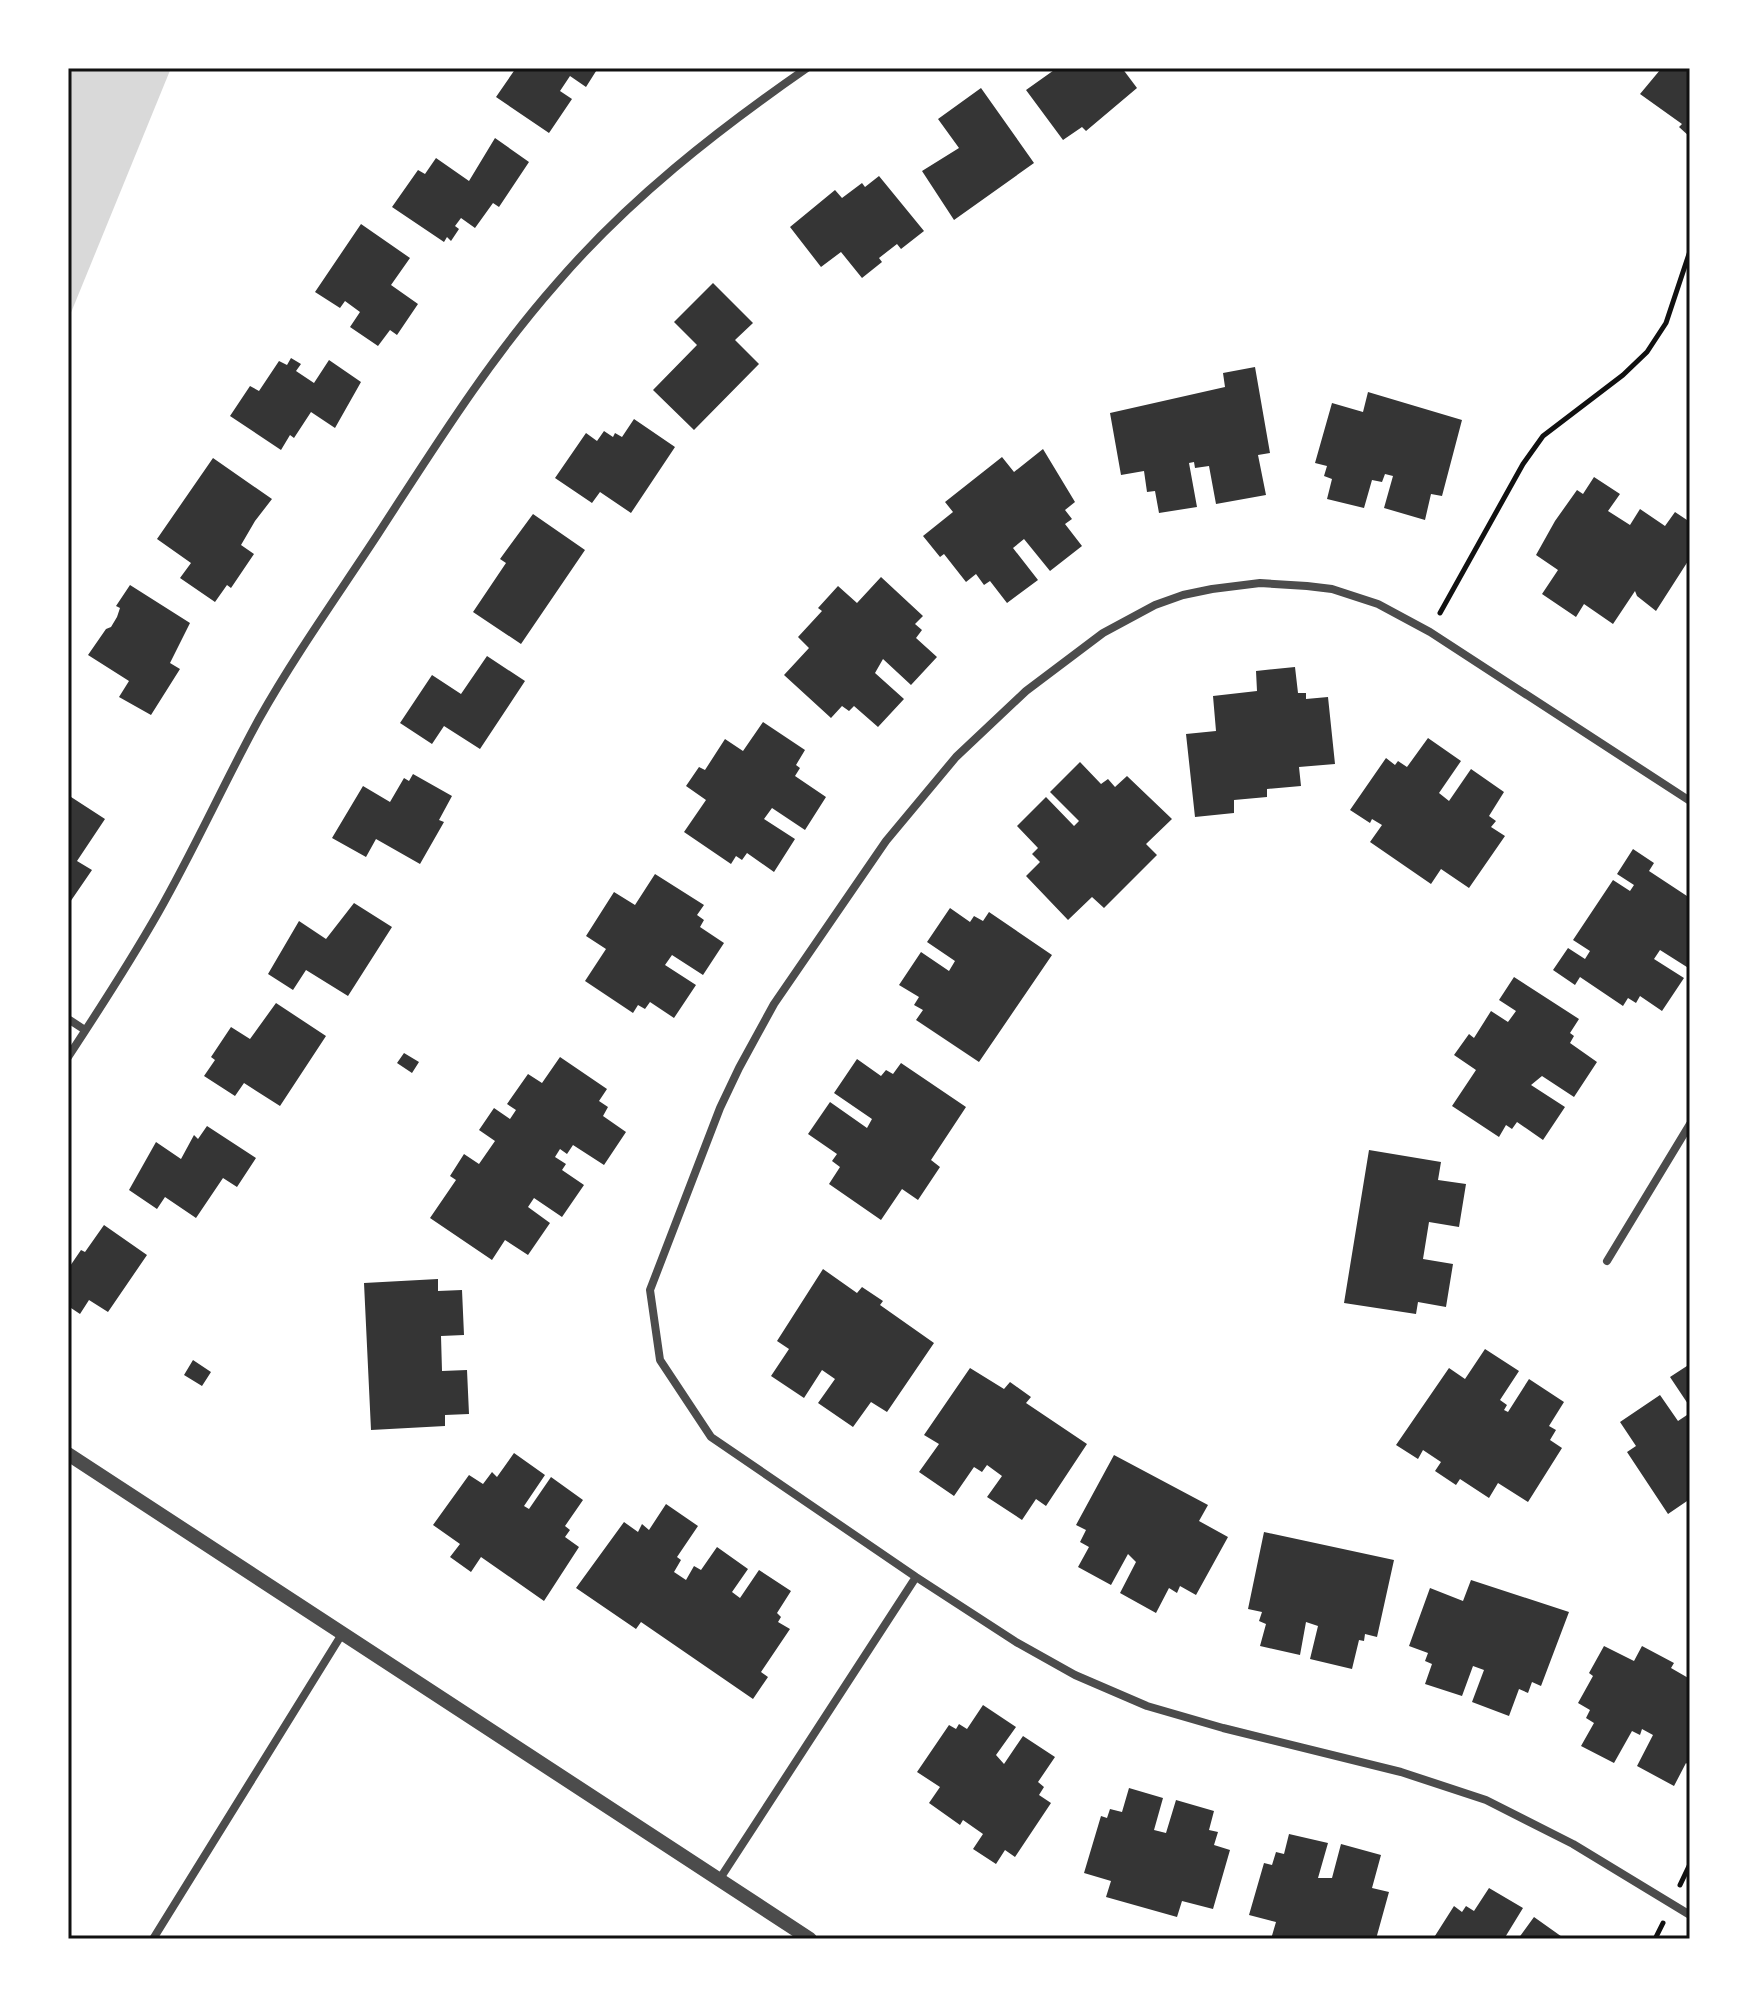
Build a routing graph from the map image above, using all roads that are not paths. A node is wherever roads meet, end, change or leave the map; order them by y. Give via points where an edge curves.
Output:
1 (807, 68) edge
2 (1690, 801) edge
3 (68, 1019) edge
4 (85, 1030) junction
5 (68, 1057) edge
6 (1690, 1124) edge
7 (1607, 1261) dead end
8 (68, 1454) edge
9 (916, 1577) junction
10 (342, 1634) junction
11 (719, 1880) junction
12 (1690, 1915) edge
13 (153, 1939) edge
14 (810, 1939) edge

1 - 4 street via 738,116 642,196 516,331 300,652 158,913
2 - 9 street via 1430,632 1378,604 1332,589 1260,583 1183,595 1103,633 1026,691 956,757 886,841 756,1035 720,1108 650,1290 660,1360 711,1437
3 - 4 street
4 - 5 street
6 - 7 street
8 - 10 street
9 - 11 street
9 - 12 street via 1075,1675 1147,1706 1401,1772 1486,1800 1573,1844
10 - 11 street
10 - 13 street
11 - 14 street

